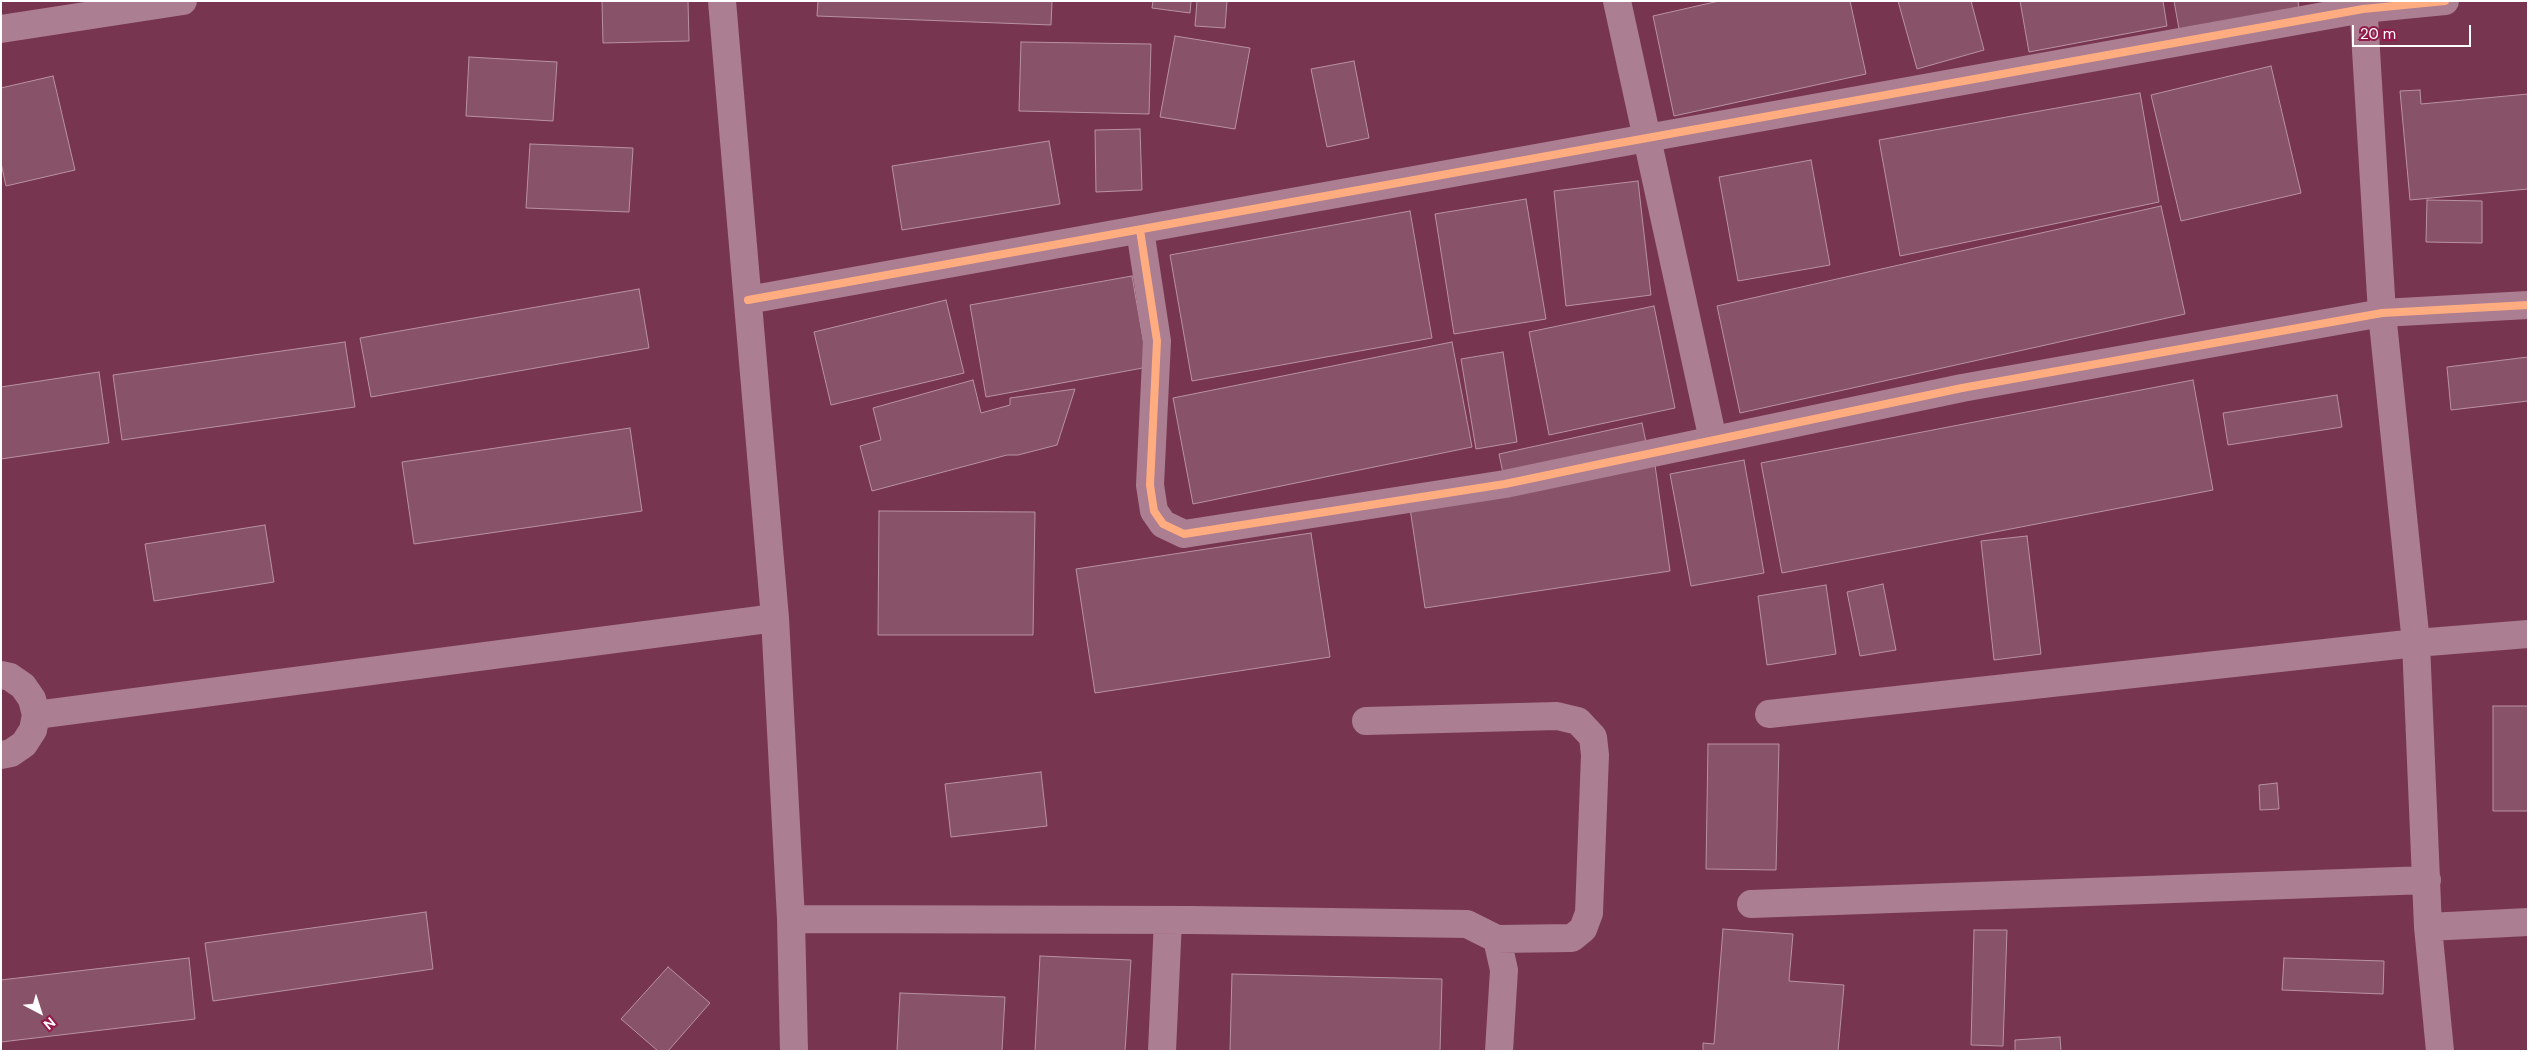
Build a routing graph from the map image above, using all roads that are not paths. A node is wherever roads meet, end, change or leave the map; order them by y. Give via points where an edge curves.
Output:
1 (182, 1) edge
2 (722, 1) edge
3 (1617, 1) edge
4 (2445, 1) edge
5 (2363, 5) edge
6 (1, 30) edge
7 (1648, 139) junction
8 (1140, 230) junction
9 (748, 300) junction
10 (2528, 305) edge
11 (2382, 313) junction
12 (1713, 440) junction
13 (775, 618) junction
14 (2528, 634) edge
15 (2416, 643) junction
16 (1, 675) edge
17 (1769, 714) dead end
18 (36, 715) junction
19 (1366, 721) dead end
20 (1, 755) edge
21 (2427, 880) junction
22 (1751, 904) dead end
23 (791, 919) junction
24 (1168, 920) junction
25 (2528, 922) edge
26 (2428, 927) junction
27 (1497, 939) junction
28 (794, 1051) edge
29 (1162, 1051) edge
30 (1499, 1051) edge
31 (2440, 1051) edge

1 - 6 street
2 - 9 street
3 - 7 street
4 - 5 street
5 - 7 street
5 - 11 street
7 - 8 street
7 - 12 street
8 - 9 street
8 - 12 street via 1157,341 1150,485 1154,511 1163,524 1184,534 1505,484
9 - 13 street
10 - 11 street
11 - 12 street via 1962,388
11 - 15 street
13 - 18 street
13 - 23 street
14 - 15 street
15 - 17 street
15 - 21 street
16 - 18 street via 23,686 32,699
18 - 20 street via 33,730 24,744 11,753
19 - 27 street via 1558,716 1578,721 1593,737 1589,913 1583,929 1572,938
21 - 22 street
21 - 26 street
23 - 24 street
23 - 28 street
24 - 27 street via 1467,924
24 - 29 street
25 - 26 street
26 - 31 street
27 - 30 street via 1504,970

